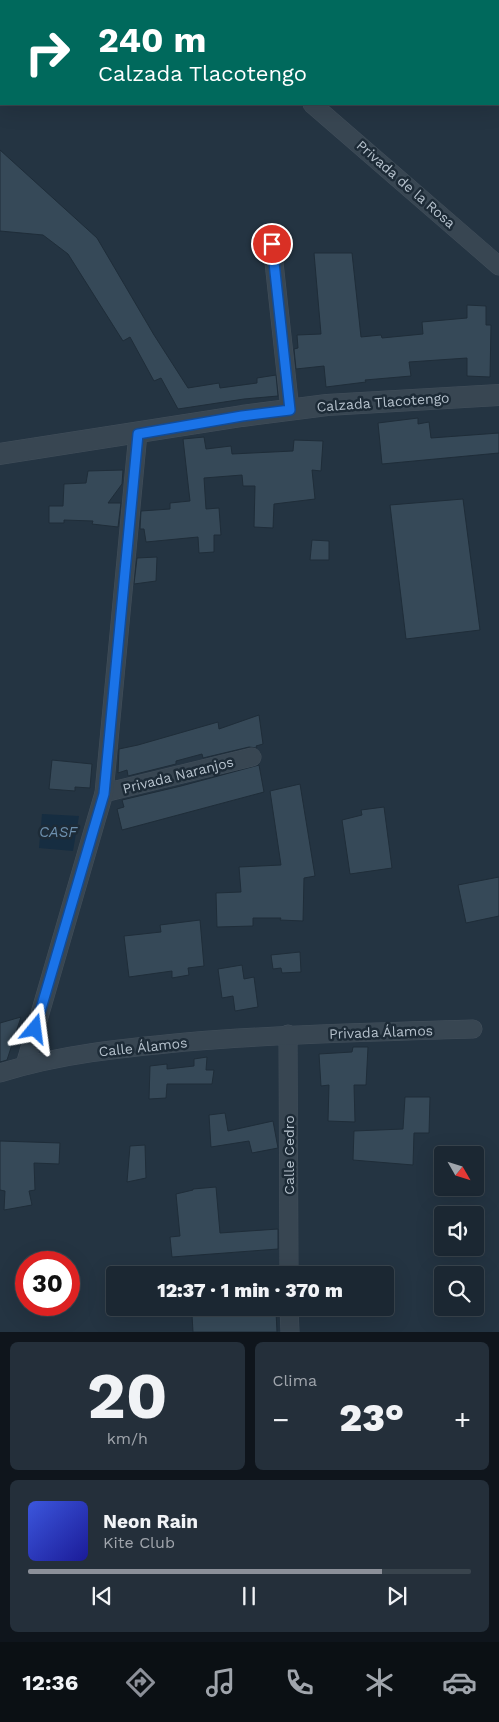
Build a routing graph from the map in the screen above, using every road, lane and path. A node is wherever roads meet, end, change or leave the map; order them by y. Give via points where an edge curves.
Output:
1 (313, 105) edge
2 (272, 244) dead end
3 (499, 266) edge
4 (499, 395) edge
5 (290, 410) junction
6 (138, 434) junction
7 (0, 454) edge
8 (252, 757) dead end
9 (104, 794) junction
10 (473, 1029) dead end
11 (288, 1034) junction
12 (25, 1065) junction
13 (0, 1073) edge
14 (289, 1266) edge
15 (290, 1316) edge
16 (290, 1332) edge

1 - 3 street, Privada de la Rosa
2 - 5 street
4 - 5 street, Calzada Tlacotengo
5 - 6 street, Calzada Tlacotengo
6 - 7 street, Calzada Tlacotengo
6 - 9 street
8 - 9 street, Privada Naranjos
9 - 12 street
10 - 11 street, Privada Álamos
11 - 12 street, Calle Álamos via 112,1049
11 - 14 street, Calle Cedro
12 - 13 street, Calle Álamos
15 - 16 street

